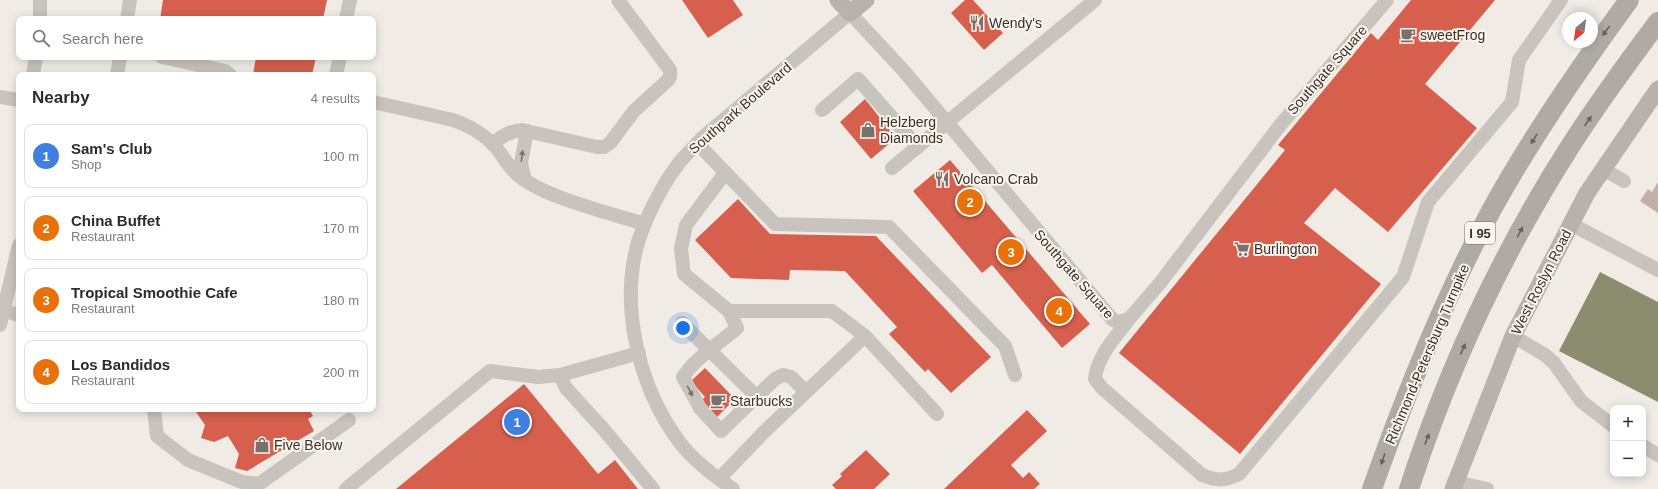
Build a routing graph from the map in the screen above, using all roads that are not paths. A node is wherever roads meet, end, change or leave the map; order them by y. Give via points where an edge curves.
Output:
1 (40, 0) edge
2 (130, 0) edge
3 (350, 0) edge
4 (618, 0) edge
5 (838, 0) edge
6 (866, 0) edge
7 (1095, 0) edge
8 (1387, 0) edge
9 (1561, 0) edge
10 (1629, 0) edge
11 (850, 13) junction
12 (40, 16) edge
13 (127, 16) edge
14 (347, 16) edge
15 (1658, 22) edge
16 (36, 60) edge
17 (120, 60) edge
18 (176, 60) edge
19 (339, 60) edge
20 (34, 72) edge
21 (118, 72) edge
22 (226, 72) edge
23 (337, 72) edge
24 (1658, 89) edge
25 (0, 97) edge
26 (16, 100) edge
27 (376, 103) edge
28 (822, 110) dead end
29 (947, 124) junction
30 (527, 131) junction
31 (697, 143) junction
32 (492, 144) junction
33 (918, 147) junction
34 (892, 168) dead end
35 (1604, 169) junction
36 (725, 173) junction
37 (525, 180) junction
38 (1624, 181) dead end
39 (645, 224) junction
40 (1571, 224) junction
41 (16, 257) edge
42 (1658, 270) edge
43 (2, 311) edge
44 (729, 311) junction
45 (16, 314) edge
46 (1129, 319) junction
47 (682, 323) dead end
48 (0, 325) edge
49 (865, 336) junction
50 (1513, 336) junction
51 (710, 351) junction
52 (639, 353) junction
53 (560, 375) junction
54 (1015, 375) dead end
55 (806, 392) junction
56 (757, 397) junction
57 (154, 412) edge
58 (937, 414) dead end
59 (349, 420) dead end
60 (1610, 424) edge
61 (1646, 448) edge
62 (1658, 455) edge
63 (719, 479) junction
64 (1454, 486) edge
65 (346, 489) edge
66 (653, 489) edge
67 (733, 489) edge
68 (1372, 489) edge
69 (1409, 489) edge
70 (1487, 489) edge

1 - 12 street
2 - 13 street
3 - 14 street
4 - 30 street via 670,70 670,77 634,111 610,143 604,147 597,148
5 - 11 main road
6 - 11 main road, Southpark Boulevard
7 - 29 street
8 - 46 street, Southgate Square via 1281,124 1169,272
9 - 46 street via 1519,60 1512,102 1428,202 1403,277 1239,474 1228,480 1215,480 1202,475 1095,379 1100,359
10 -> 68 highway, Richmond-Petersburg Turnpike / I 95 via 1541,128 1492,209 1424,352
11 - 29 street, Southgate Square via 903,70
11 - 31 street, Southpark Boulevard
69 -> 15 highway, I 95 via 1457,362 1522,229 1571,146
16 - 20 street
17 - 21 street
18 - 22 street
19 - 23 street
24 - 35 main road, West Roslyn Road
25 - 26 street
27 - 32 street via 453,120 480,133
28 - 33 street via 858,78
29 - 33 street
29 - 46 street, Southgate Square via 1113,320 1119,322
30 - 32 street via 513,131
37 -> 30 street via 521,163
31 - 36 street
31 - 39 street, Southpark Boulevard via 668,179
32 - 37 street via 508,165
33 - 34 street
35 - 38 street
35 - 40 main road, West Roslyn Road via 1587,193
36 - 44 street via 686,225 681,248 684,274
36 - 54 street via 775,224 889,228 1005,346
37 - 39 street via 571,201
39 - 52 street, Southpark Boulevard via 636,257 631,291 632,318
40 - 42 street
40 - 50 main road, West Roslyn Road
41 - 43 street
43 - 45 street
43 - 48 street
44 - 49 street via 832,311
44 - 51 street via 737,328
47 - 51 street
49 - 55 street
49 - 58 street
50 - 60 street via 1554,363 1581,401
50 - 64 main road, West Roslyn Road
51 - 56 street
51 -> 56 street via 683,377 700,408 721,430
52 - 53 street
52 - 63 street, Southpark Boulevard via 651,390 672,430 695,459
53 - 65 street via 538,377 490,371
53 - 66 street via 566,388
55 - 56 street via 791,377 783,375 775,379
55 - 63 street
57 - 59 street via 157,436 188,460 242,482 259,484
61 - 62 street
63 - 67 street, Southpark Boulevard
64 - 70 street

